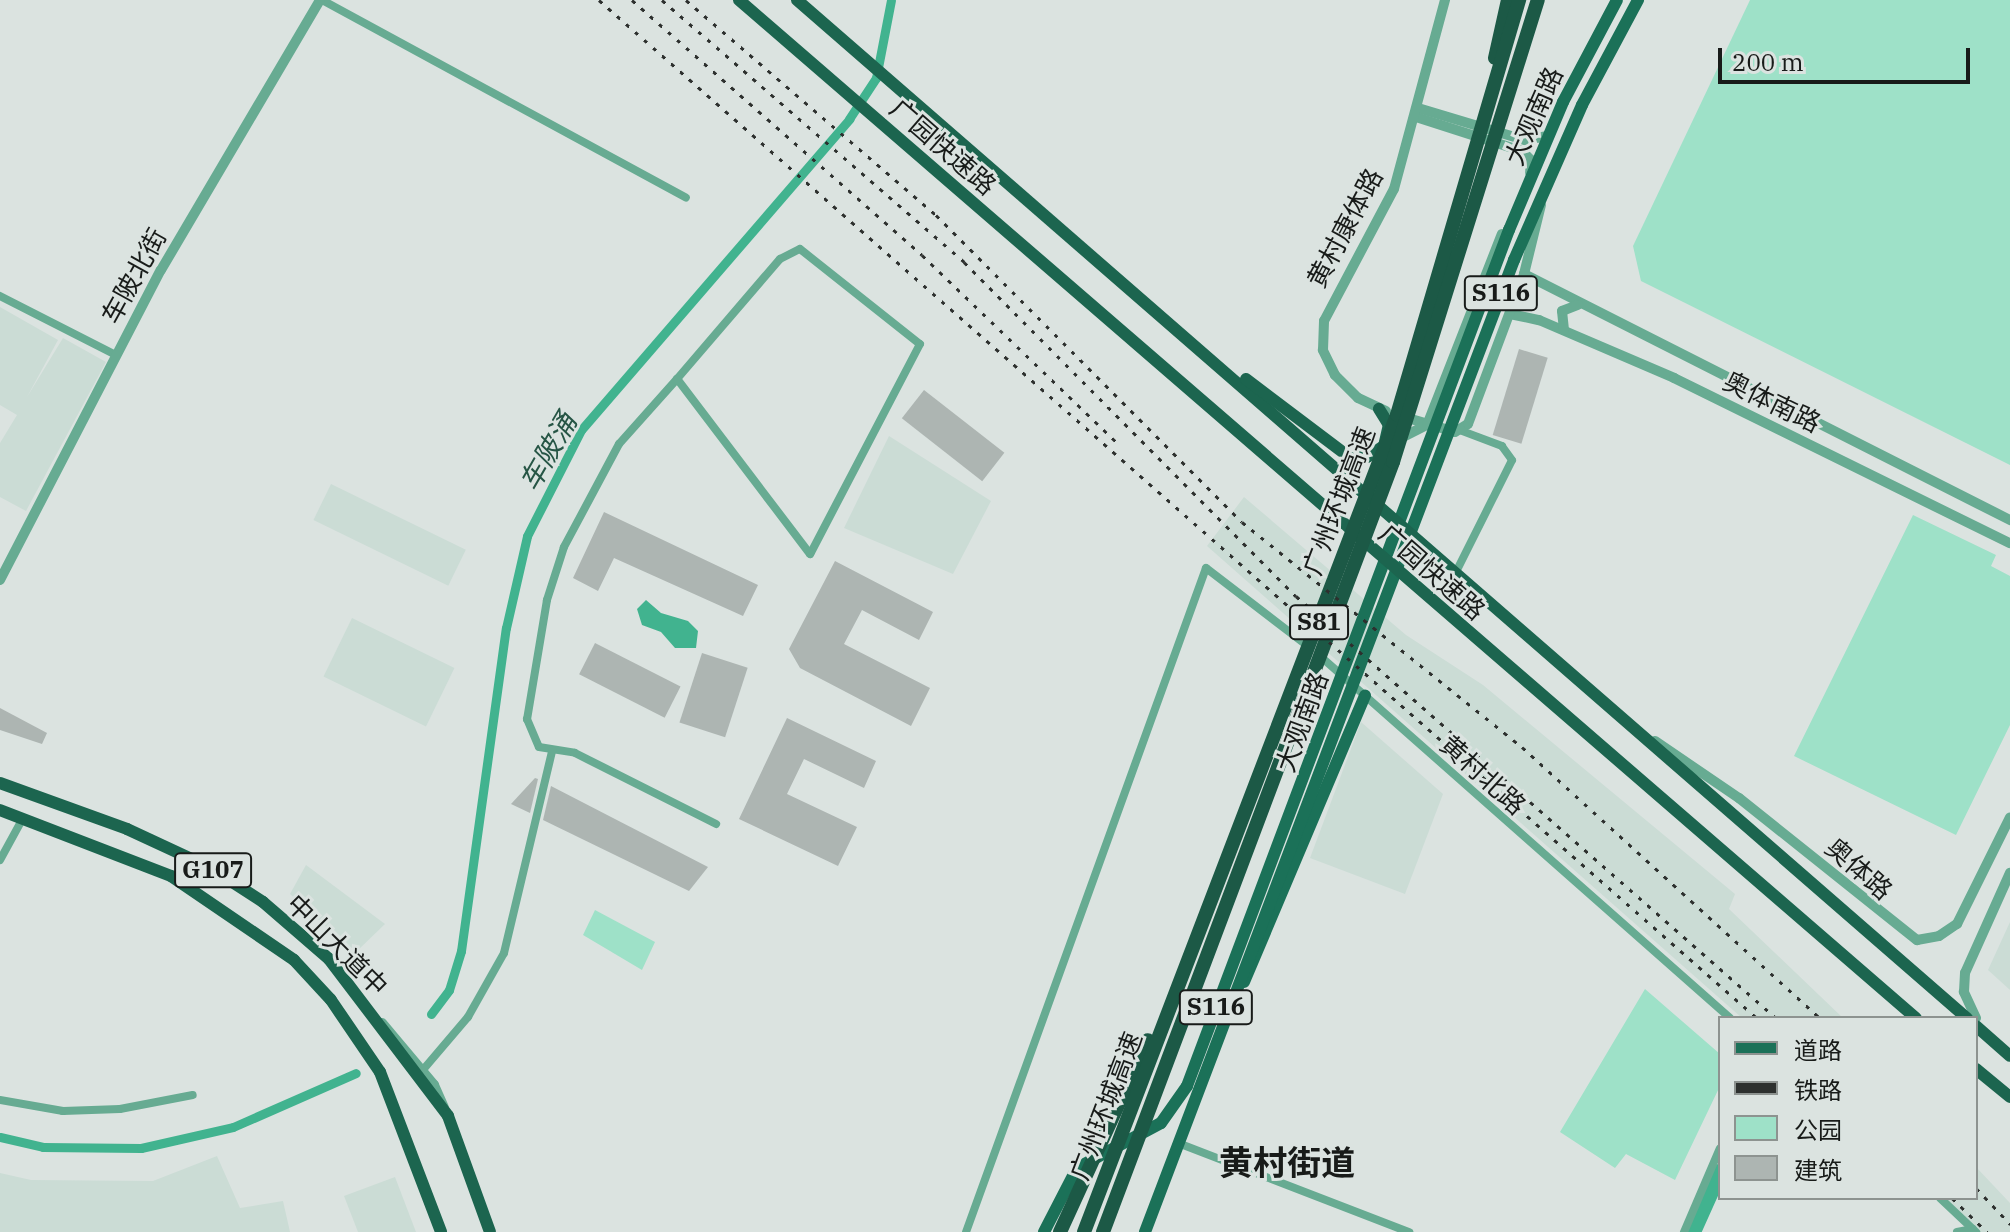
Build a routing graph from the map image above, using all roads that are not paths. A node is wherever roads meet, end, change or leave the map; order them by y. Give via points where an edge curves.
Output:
1 (321, 0) edge
2 (739, 0) edge
3 (797, 0) edge
4 (1445, 0) edge
5 (1508, 0) edge
6 (1519, 0) edge
7 (1538, 0) edge
8 (1546, 0) edge
9 (1617, 0) edge
10 (1638, 0) edge
11 (1417, 112) junction
12 (1548, 136) junction
13 (1528, 183) junction
14 (1545, 185) junction
15 (686, 198) dead end
16 (1524, 274) junction
17 (0, 296) edge
18 (1580, 305) junction
19 (1510, 314) junction
20 (1564, 330) junction
21 (116, 355) junction
22 (1213, 358) junction
23 (1423, 375) junction
24 (677, 379) junction
25 (1454, 399) junction
26 (1379, 409) junction
27 (1427, 425) junction
28 (1462, 431) junction
29 (1386, 442) junction
30 (2010, 520) edge
31 (2010, 543) edge
32 (1454, 575) junction
33 (0, 580) edge
34 (1365, 696) junction
35 (1328, 729) junction
36 (1641, 732) junction
37 (552, 751) junction
38 (0, 783) edge
39 (0, 810) edge
40 (2010, 817) edge
41 (23, 818) junction
42 (716, 824) dead end
43 (0, 860) edge
44 (2010, 873) edge
45 (1179, 979) junction
46 (1224, 1014) junction
47 (1728, 1016) edge
48 (1914, 1016) edge
49 (1965, 1016) edge
50 (1975, 1016) edge
51 (1978, 1021) edge
52 (382, 1023) junction
53 (1978, 1028) edge
54 (1991, 1039) junction
55 (2010, 1056) edge
56 (422, 1071) junction
57 (1978, 1071) edge
58 (193, 1095) dead end
59 (2010, 1097) edge
60 (0, 1100) edge
61 (448, 1116) junction
62 (1155, 1127) junction
63 (1178, 1143) junction
64 (1718, 1153) edge
65 (1129, 1159) junction
66 (1942, 1200) edge
67 (1151, 1215) junction
68 (1975, 1231) edge
69 (441, 1232) edge
70 (490, 1232) edge
71 (966, 1232) edge
72 (1044, 1232) edge
73 (1060, 1232) edge
74 (1084, 1232) edge
75 (1103, 1232) edge
76 (1110, 1232) edge
77 (1145, 1232) edge
78 (1409, 1232) edge
79 (1684, 1232) edge
80 (1957, 1232) edge

1 - 15 street
1 - 21 street, 车陂北街
2 - 48 highway, 广园快速路
3 - 22 highway, 广园快速路
4 - 11 street, 黄村康体路
5 - 29 highway
6 - 29 highway, 广州环城高速 / S81 via 1463,204
7 - 23 highway, 广州环城高速 / S81
8 - 23 highway
9 - 12 main road, 大观南路 / S116
10 - 14 main road, 大观南路 / S116
11 - 12 street via 1525,140
11 - 13 street via 1522,151 1531,160
11 - 26 street, 黄村康体路 via 1394,189 1324,321 1328,365 1358,398
12 - 13 main road, 大观南路 / S116
13 - 25 main road, 大观南路 / S116
13 - 27 street via 1479,284
14 - 16 street
14 - 25 main road, 大观南路 / S116
16 - 18 street, 奥体南路
16 - 19 street
17 - 21 street
18 - 20 street via 1562,311
18 - 30 street, 奥体南路
19 - 20 street, 奥体南路
19 - 28 street
20 - 31 street, 奥体南路
21 - 33 street, 车陂北街
22 - 29 highway via 1349,457 1367,457
22 - 32 highway, 广园快速路
23 - 65 highway, 广州环城高速 / S81 via 1286,754
24 - 24 street via 780,259 800,249 920,344 810,554
24 - 37 street via 619,444 564,547 547,600 527,719 532,740
25 - 35 main road, 大观南路 / S116
26 - 27 street, 黄村康体路
26 - 29 highway via 1389,425
27 - 28 street, 黄村康体路
27 - 29 street
28 - 32 street via 1502,446 1512,460
29 - 45 highway, 广州环城高速 / S81
32 - 36 highway, 广园快速路
34 - 46 main road via 1233,1007
34 - 47 street, 黄村北路
34 - 71 street, 黄村北路 via 1206,568
35 - 46 main road, 大观南路 / S116
35 - 62 main road, 大观南路 / S116 via 1187,1086
36 - 40 street, 奥体路 via 1739,798 1892,926 1917,940 1939,936 1957,924
36 - 49 highway, 广园快速路
37 - 42 street via 575,753
37 - 56 street via 504,953 468,1017
38 - 52 highway, 中山大道中 / G107 via 157,841 233,882 329,959
39 - 41 highway, 中山大道中 / G107
41 - 43 street
41 - 69 highway, 中山大道中 / G107 via 171,876 245,922 308,975 380,1072
44 - 50 street via 1965,973 1964,992
45 - 73 highway
45 - 74 highway, 广州环城高速 / S81
46 - 63 main road, 大观南路 / S116
51 - 54 street
52 - 56 street
52 - 61 highway, 中山大道中
53 - 54 highway
54 - 55 highway
56 - 61 street
57 - 59 highway
58 - 60 street via 77,1111
61 - 70 highway, 中山大道中
62 - 67 main road via 1170,1130 1173,1139
62 - 72 main road, 大观南路 / S116 via 1077,1168
63 - 67 main road, 大观南路 / S116
63 - 78 street
64 - 79 street
65 - 75 highway, 广州环城高速 / S81
65 - 76 highway
66 - 68 street
67 - 77 main road, 大观南路 / S116
68 - 80 street

